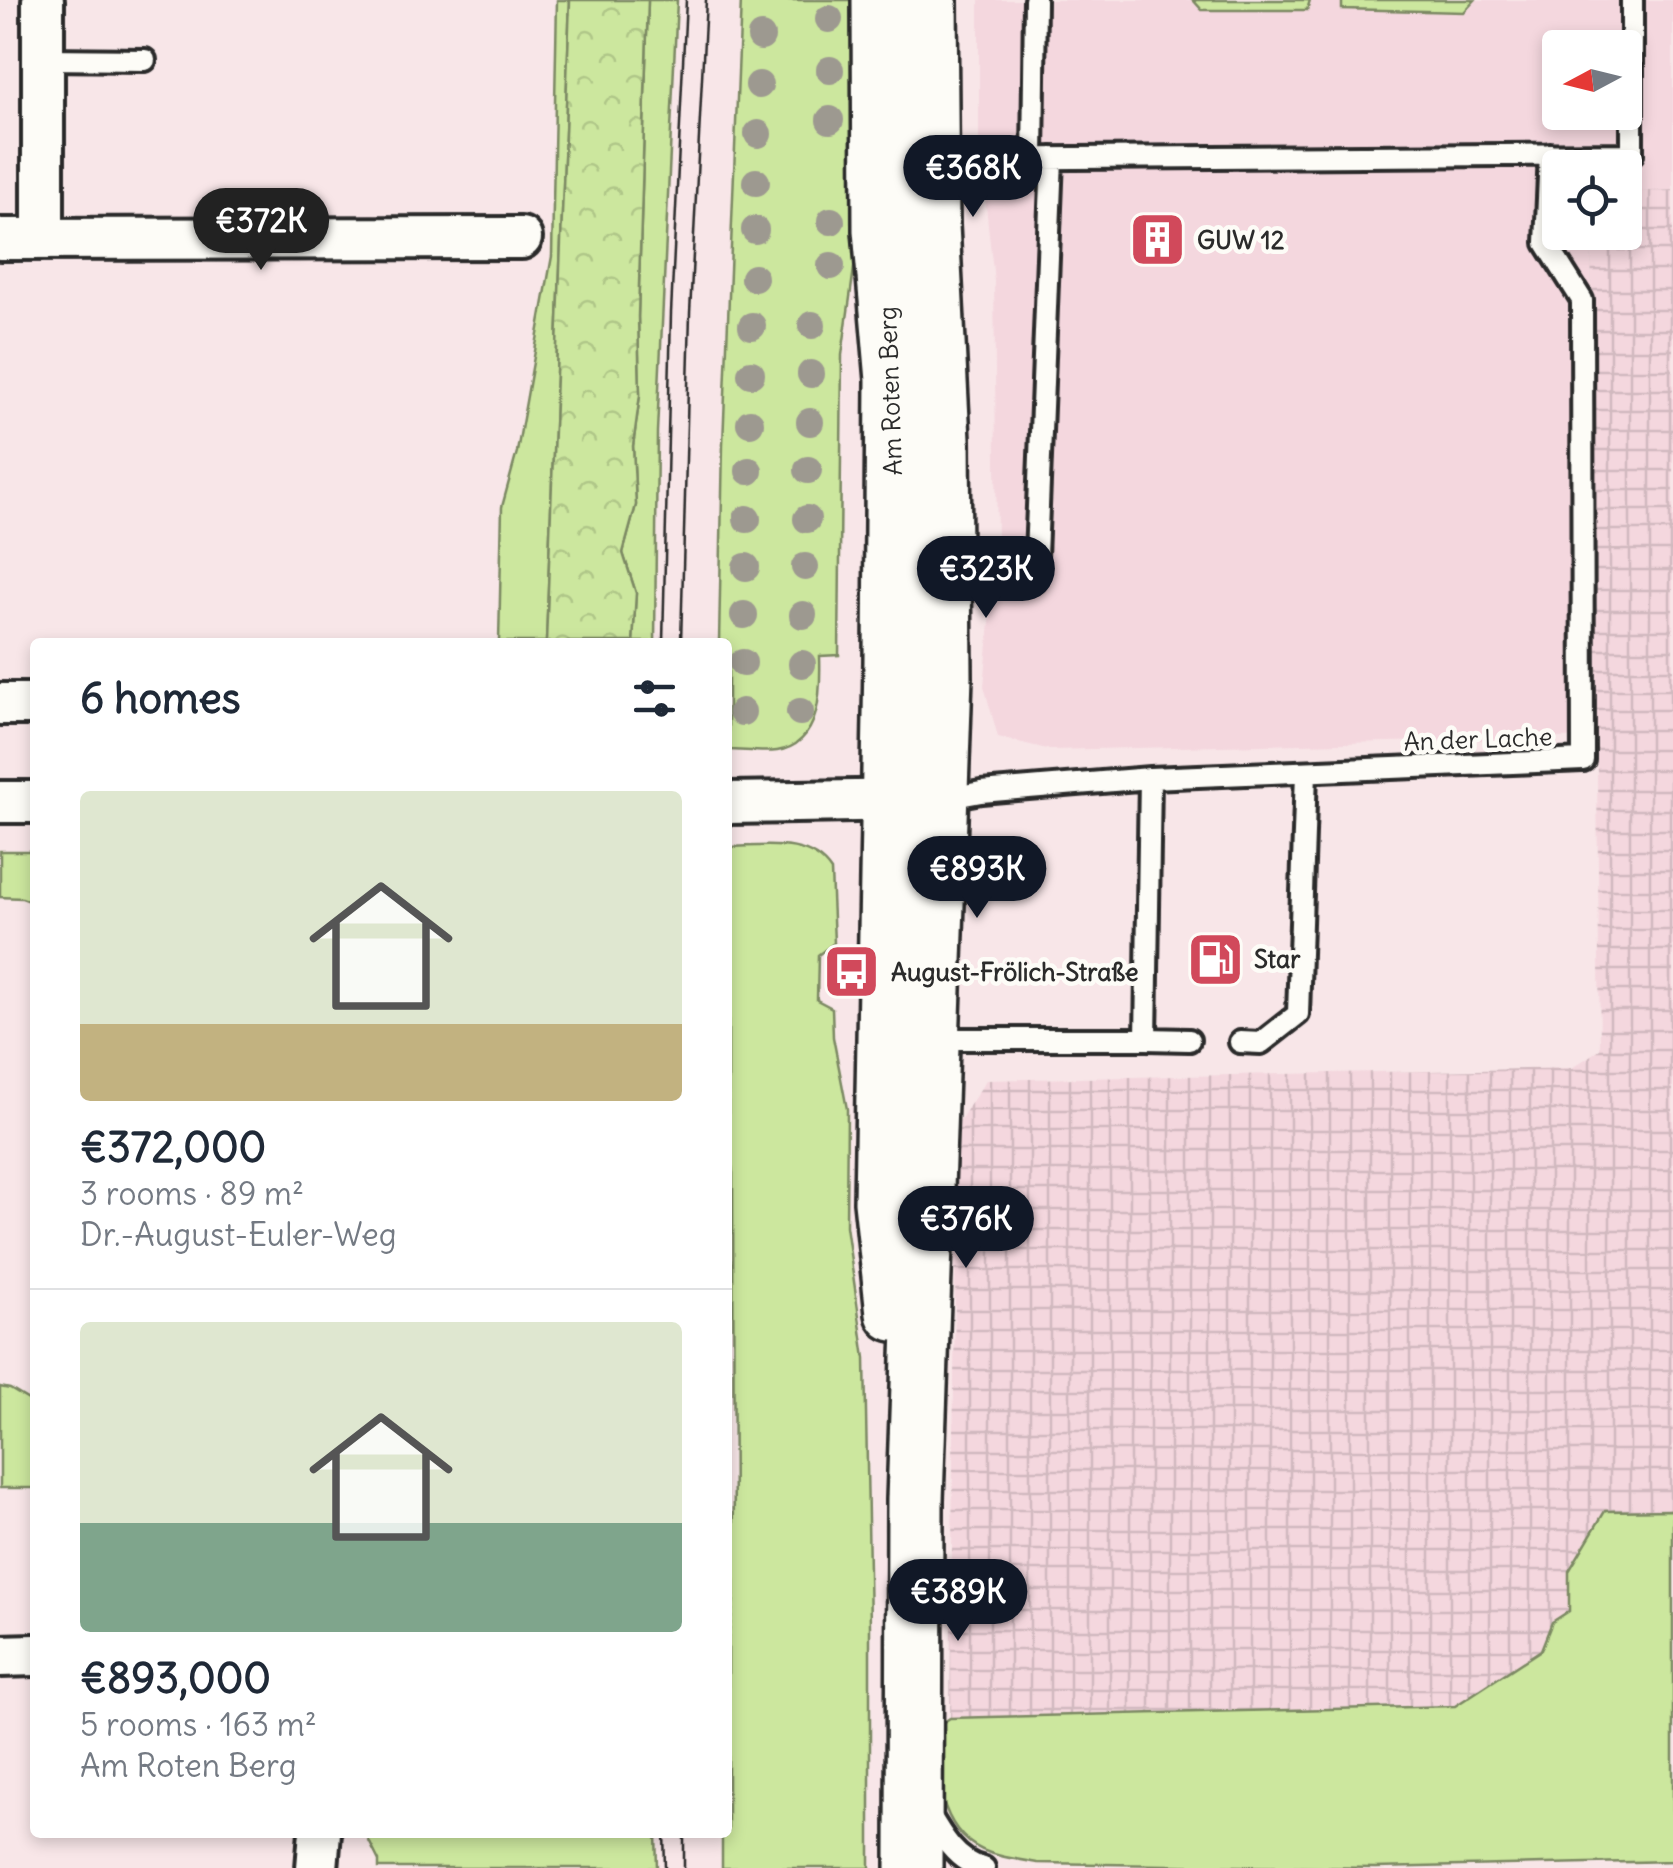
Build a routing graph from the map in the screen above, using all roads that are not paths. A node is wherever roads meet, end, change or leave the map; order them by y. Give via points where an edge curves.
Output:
1 (44, 0) edge
2 (880, 0) edge
3 (929, 0) edge
4 (1035, 0) edge
5 (1632, 0) edge
6 (44, 59) junction
7 (144, 60) dead end
8 (1632, 150) edge
9 (1542, 154) edge
10 (1043, 158) junction
11 (929, 160) junction
12 (43, 238) junction
13 (521, 238) dead end
14 (0, 239) edge
15 (1550, 250) edge
16 (1035, 581) dead end
17 (0, 704) edge
18 (30, 704) edge
19 (1306, 772) junction
20 (1150, 778) junction
21 (914, 800) junction
22 (0, 802) edge
23 (30, 802) edge
24 (732, 802) edge
25 (929, 1039) junction
26 (1146, 1039) junction
27 (1189, 1040) dead end
28 (1240, 1042) dead end
29 (915, 1500) junction
30 (30, 1655) edge
31 (0, 1656) edge
32 (916, 1789) junction
33 (320, 1838) edge
34 (317, 1868) edge
35 (914, 1868) edge
36 (984, 1868) edge

1 - 6 street
2 - 21 main road, Am Roten Berg via 881,230
3 - 11 main road, Am Roten Berg
4 - 10 lane
5 - 8 lane
6 - 7 lane
6 - 12 street
9 - 10 lane
10 - 11 lane
10 - 16 lane
11 - 21 main road, Am Roten Berg via 944,677
12 - 13 street
12 - 14 street
15 - 19 lane, An der Lache via 1582,300 1584,760
17 - 18 street
19 - 20 lane, An der Lache
19 - 28 lane via 1298,1014 1261,1043
20 - 21 lane, An der Lache
20 - 26 lane
21 - 24 street
21 - 25 main road, Am Roten Berg
21 - 29 main road, Am Roten Berg via 882,1201
22 - 23 street
25 - 26 lane
25 - 29 main road, Am Roten Berg
26 - 27 lane
29 - 32 main road, Am Roten Berg
30 - 31 street
32 - 35 main road, Am Roten Berg
32 - 36 lane via 943,1838 970,1865
33 - 34 street

